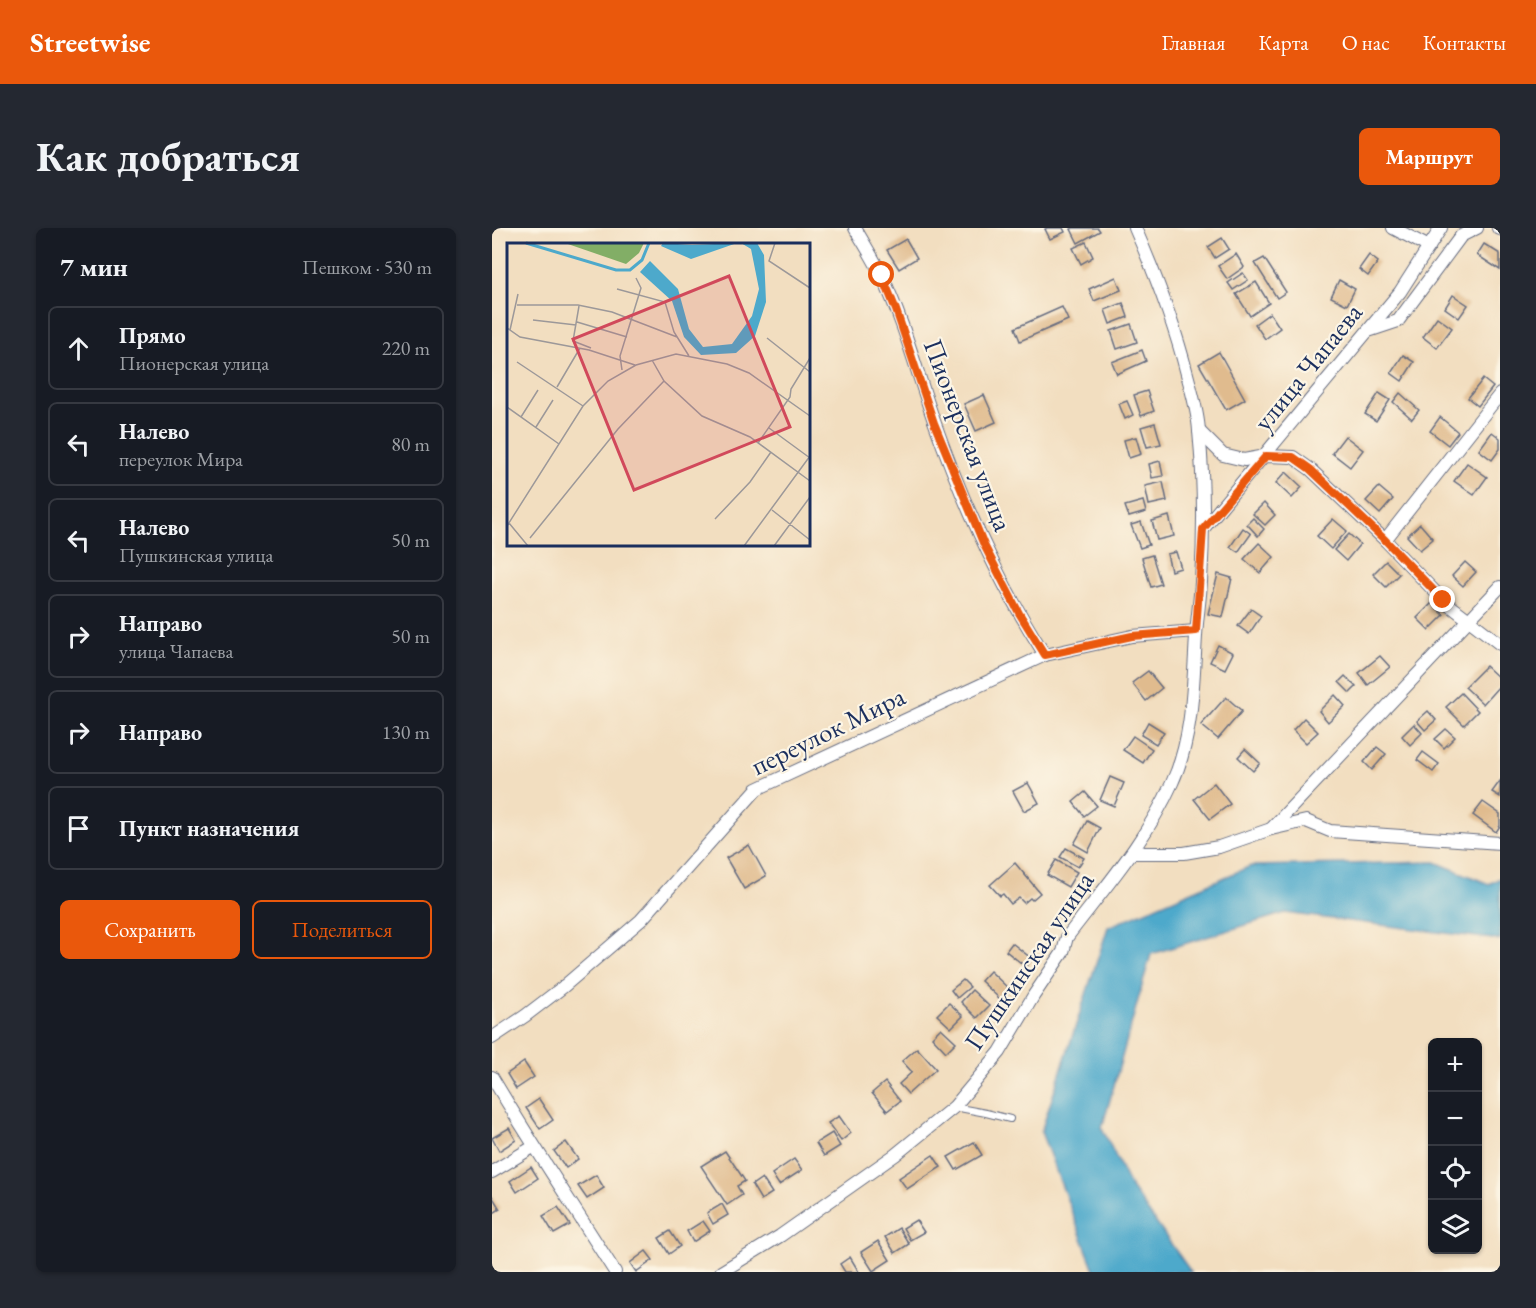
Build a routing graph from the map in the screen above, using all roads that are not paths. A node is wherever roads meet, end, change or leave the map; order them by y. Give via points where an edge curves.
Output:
1 (855, 228) edge
2 (1135, 228) edge
3 (1393, 228) edge
4 (1441, 228) edge
5 (1477, 228) edge
6 (1429, 247) junction
7 (1368, 331) junction
8 (1500, 394) edge
9 (1199, 431) junction
10 (1266, 456) junction
11 (1203, 529) junction
12 (1385, 540) junction
13 (1500, 587) edge
14 (1468, 621) junction
15 (1196, 631) junction
16 (1500, 644) edge
17 (1045, 655) junction
18 (1271, 829) junction
19 (1500, 843) edge
20 (1132, 853) junction
21 (492, 1038) edge
22 (492, 1077) edge
23 (954, 1107) junction
24 (1010, 1119) dead end
25 (533, 1147) junction
26 (492, 1172) edge
27 (615, 1272) edge
28 (721, 1272) edge

1 - 17 street, Пионерская улица via 882,275 934,423 984,545
2 - 9 street, Пушкинская улица via 1176,333
3 - 6 street
4 - 6 street, улица Чапаева
5 - 7 street via 1461,236 1398,321
6 - 7 street, улица Чапаева
7 - 10 street, улица Чапаева
8 - 12 street
9 - 10 street via 1223,455 1244,460
9 - 11 street, Пушкинская улица
10 - 11 street, улица Чапаева
10 - 12 street via 1293,457 1310,469
11 - 15 street, Пушкинская улица
12 - 14 street
13 - 14 street
14 - 16 street
14 - 18 street
15 - 17 street, переулок Мира via 1132,636
15 - 20 street, Пушкинская улица via 1185,745 1173,782
17 - 21 street, переулок Мира via 758,789 641,920 553,994
18 - 19 street via 1306,821 1330,831
18 - 20 street via 1208,849
20 - 23 street, Пушкинская улица via 1067,937 1063,952 1000,1052
22 - 25 street
23 - 24 lane
23 - 28 street, Пушкинская улица via 895,1155 780,1236
25 - 26 street
25 - 27 street

